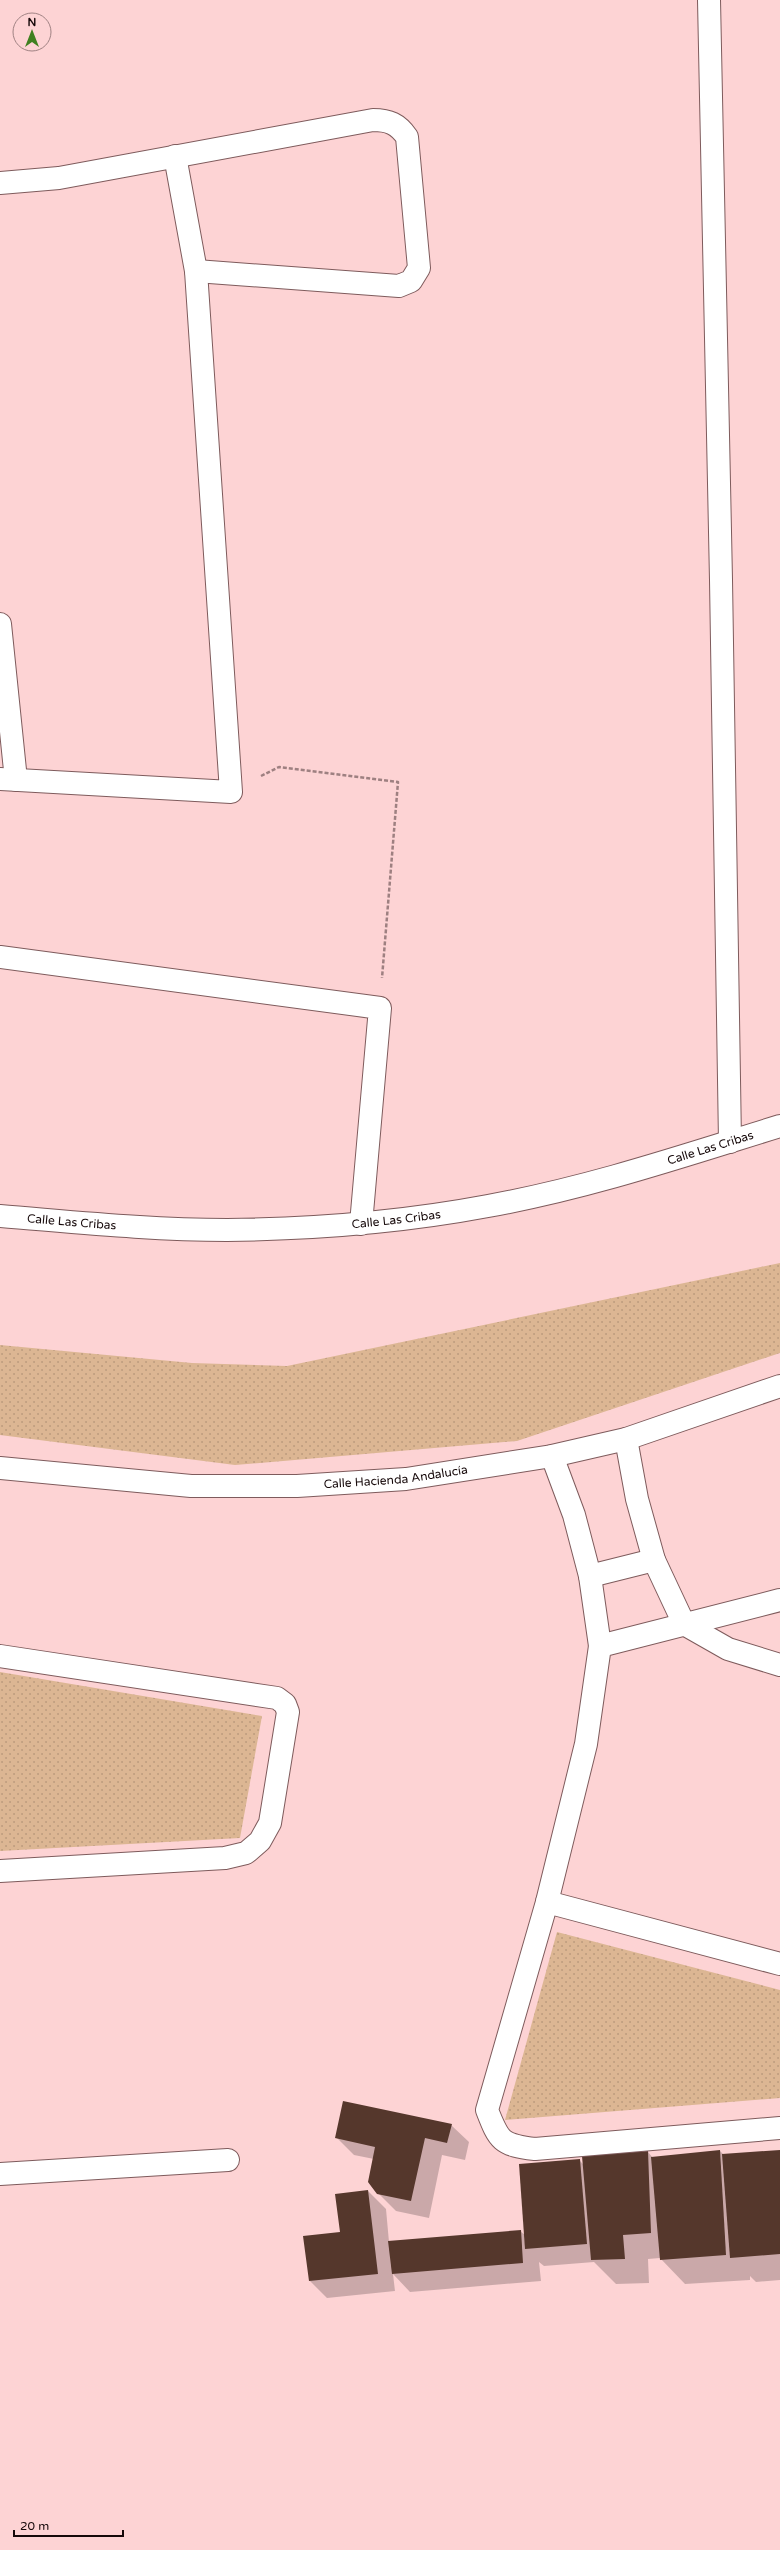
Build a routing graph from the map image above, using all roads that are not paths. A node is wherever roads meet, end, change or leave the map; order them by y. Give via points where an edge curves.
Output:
1 (709, 0) edge
2 (175, 156) junction
3 (0, 183) edge
4 (196, 271) junction
5 (0, 624) edge
6 (8, 780) edge
7 (0, 956) edge
8 (780, 1126) edge
9 (730, 1142) junction
10 (0, 1216) edge
11 (361, 1224) junction
12 (780, 1386) edge
13 (626, 1439) junction
14 (552, 1456) junction
15 (0, 1468) edge
16 (654, 1560) junction
17 (590, 1576) junction
18 (780, 1600) edge
19 (684, 1624) junction
20 (600, 1646) junction
21 (0, 1656) edge
22 (780, 1665) edge
23 (0, 1871) edge
24 (547, 1902) junction
25 (780, 1964) edge
26 (780, 2128) edge
27 (228, 2160) dead end
28 (0, 2174) edge

1 - 9 street
2 - 3 street via 59,178
2 - 4 street
2 - 4 street via 373,120 385,120 399,126 407,137 419,268 411,281 399,286
4 - 6 street via 230,792
5 - 6 street
7 - 11 street via 380,1008
8 - 9 street, Calle Las Cribas
9 - 11 street, Calle Las Cribas via 603,1181 487,1207
10 - 11 street, Calle Las Cribas via 226,1230
12 - 13 street, Calle Hacienda Andalucía
13 - 14 street, Calle Hacienda Andalucía
13 - 16 street via 637,1499
14 - 15 street, Calle Hacienda Andalucía via 406,1478 297,1486 191,1486
14 - 17 street via 574,1515
16 - 17 street
16 - 19 street
17 - 20 street
18 - 19 street
19 - 20 street
19 - 22 street via 728,1648
20 - 24 street via 586,1744
21 - 23 street via 277,1698 285,1704 288,1712 270,1823 260,1842 246,1853 224,1858
24 - 25 street
24 - 26 street via 487,2110 496,2134 511,2146 535,2149
27 - 28 street

